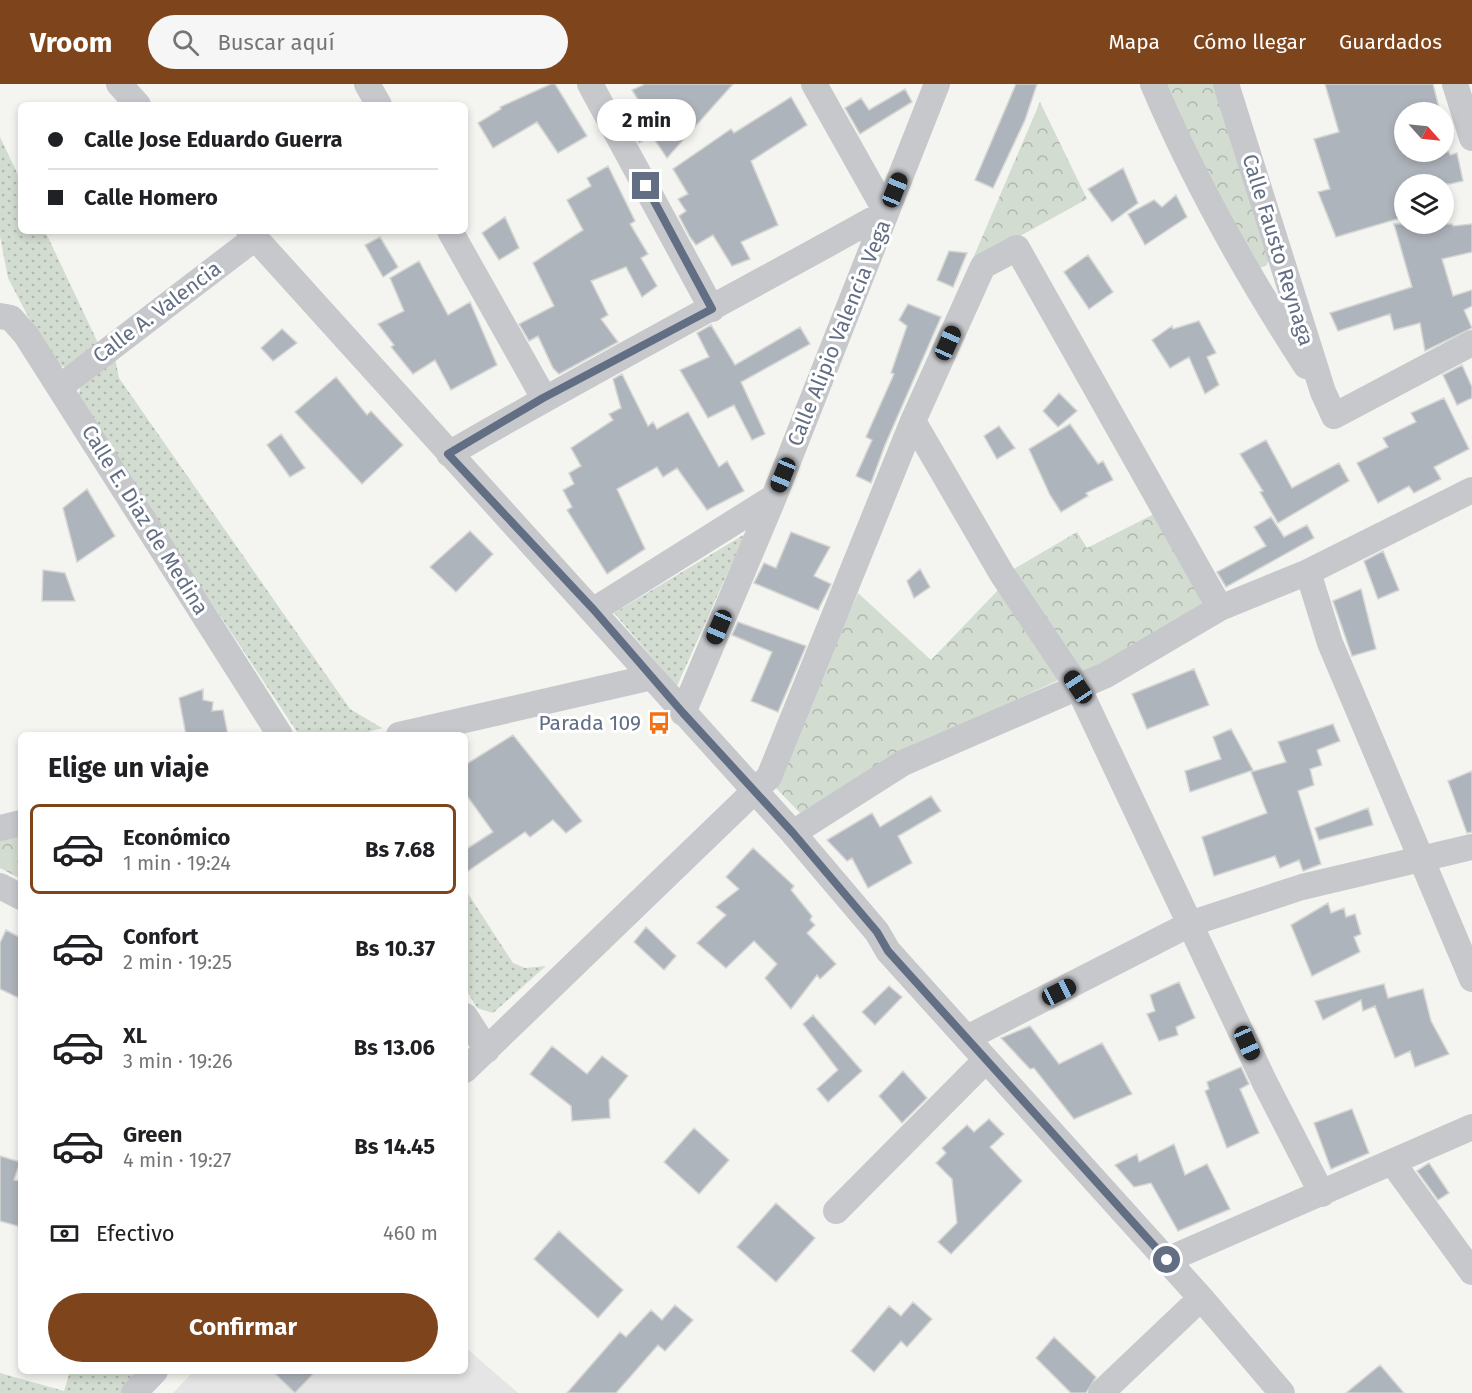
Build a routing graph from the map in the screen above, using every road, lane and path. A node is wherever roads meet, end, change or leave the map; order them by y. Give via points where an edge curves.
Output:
1 (119, 84) edge
2 (367, 84) edge
3 (591, 84) edge
4 (814, 84) edge
5 (937, 84) edge
6 (1153, 84) edge
7 (1226, 84) edge
8 (1455, 84) edge
9 (135, 102) edge
10 (377, 102) edge
11 (1472, 138) edge
12 (886, 212) junction
13 (252, 234) edge
14 (452, 234) edge
15 (712, 309) junction
16 (0, 316) edge
17 (1472, 343) edge
18 (60, 387) junction
19 (1323, 392) junction
20 (543, 398) junction
21 (913, 421) junction
22 (448, 454) junction
23 (1472, 490) edge
24 (774, 497) junction
25 (1308, 572) junction
26 (1220, 608) junction
27 (594, 610) junction
28 (652, 678) junction
29 (1078, 687) junction
30 (683, 713) junction
31 (278, 732) edge
32 (412, 732) edge
33 (754, 791) junction
34 (18, 824) edge
35 (0, 828) edge
36 (793, 833) junction
37 (1472, 848) edge
38 (1422, 859) junction
39 (0, 886) edge
40 (18, 895) edge
41 (1192, 923) junction
42 (1472, 979) edge
43 (468, 1021) edge
44 (968, 1038) junction
45 (487, 1050) junction
46 (986, 1060) junction
47 (468, 1067) edge
48 (1472, 1127) edge
49 (1392, 1162) junction
50 (1322, 1194) junction
51 (836, 1211) dead end
52 (1167, 1260) junction
53 (1472, 1272) edge
54 (1201, 1298) junction
55 (152, 1374) edge
56 (134, 1393) edge
57 (1101, 1393) edge
58 (1281, 1393) edge

1 - 9 street
2 - 10 street
3 - 15 street
4 - 12 street
5 - 12 street, Calle Alipio Valencia Vega
6 - 19 street via 1180,148 1254,285
7 - 19 street, Calle Fausto Reynaga
8 - 11 street
12 - 15 street
12 - 24 street, Calle Alipio Valencia Vega
13 - 18 street, Calle A. Valencia
13 - 22 street
14 - 20 street
15 - 20 street
16 - 18 street, Calle E. Diaz de Medina via 11,318 26,335
17 - 19 street, Calle Fausto Reynaga via 1334,416
18 - 31 street, Calle E. Diaz de Medina
20 - 22 street
21 - 26 street via 983,266 1017,248
21 - 29 street via 1002,574
21 - 33 street via 769,777
22 - 27 street
23 - 25 street
24 - 27 street
24 - 30 street, Calle Alipio Valencia Vega
25 - 26 street
25 - 38 street via 1330,643
26 - 29 street via 1106,675
27 - 28 street
28 - 30 street
28 - 32 street
29 - 36 street via 903,763
29 - 41 street
30 - 33 street
33 - 36 street
33 - 45 street
34 - 35 street
36 - 44 street via 877,932 888,951
37 - 38 street
38 - 41 street via 1302,887
38 - 42 street
39 - 40 street
41 - 44 street
41 - 50 street via 1265,1083
43 - 45 street
44 - 46 street
45 - 47 street
46 - 51 street
46 - 52 street
48 - 49 street
49 - 50 street
49 - 53 street
50 - 52 street
52 - 54 street
54 - 57 street
54 - 58 street
55 - 56 street

